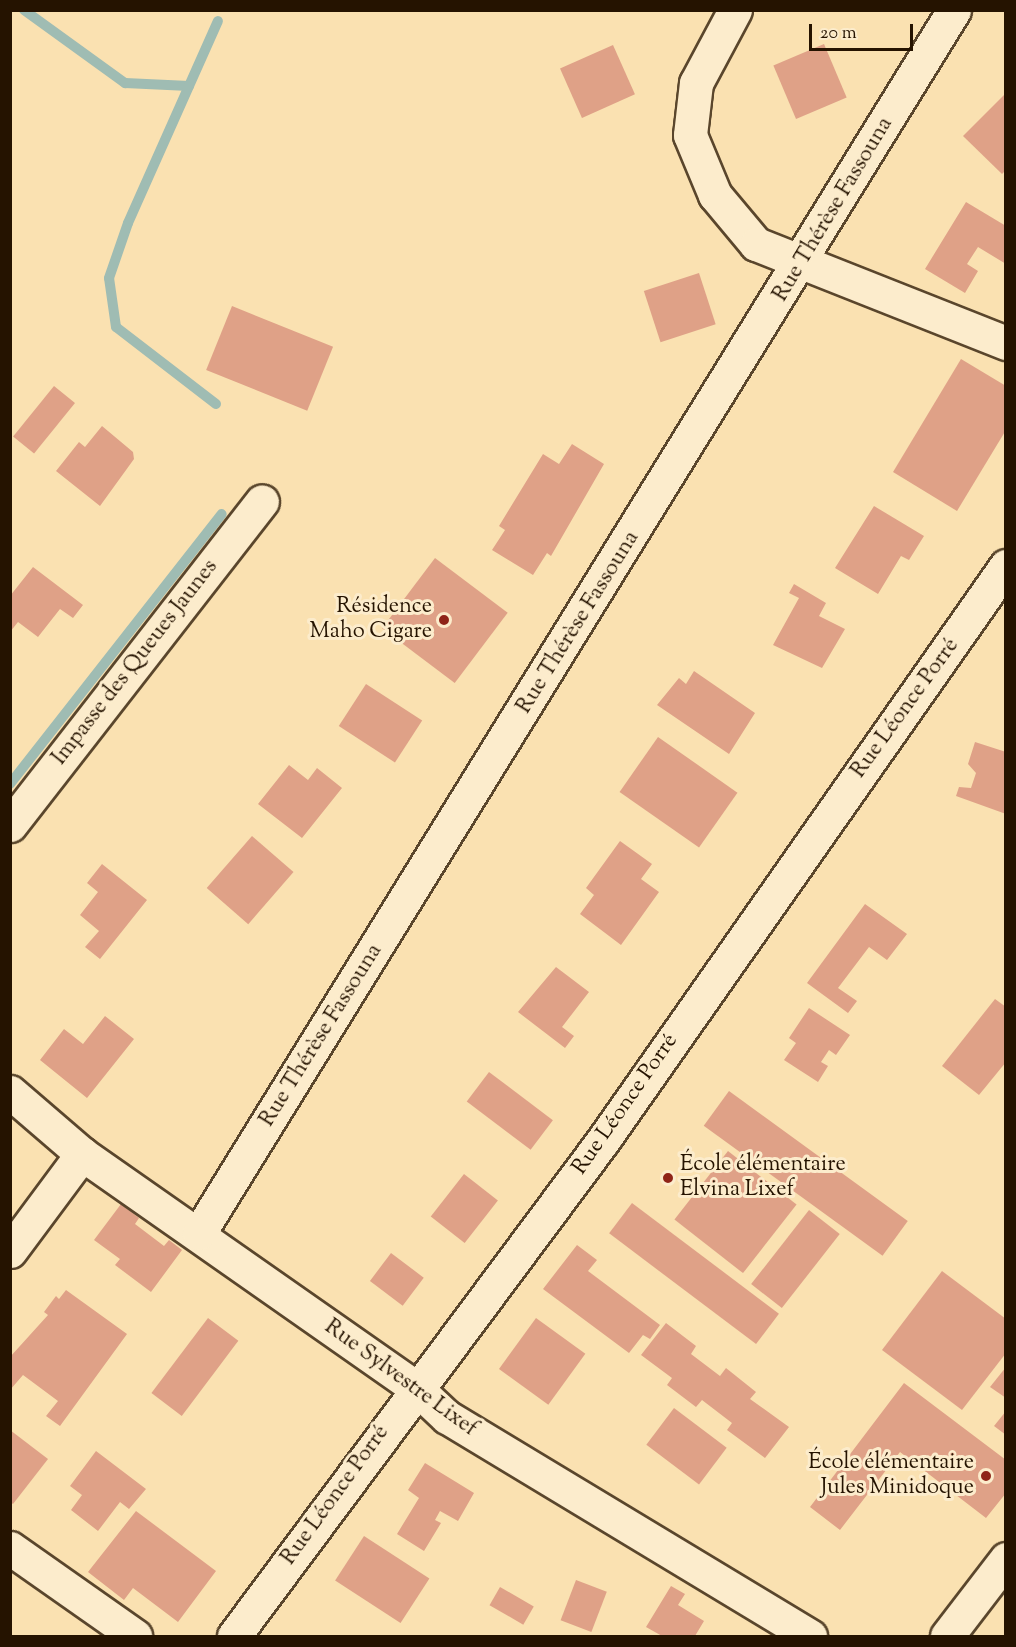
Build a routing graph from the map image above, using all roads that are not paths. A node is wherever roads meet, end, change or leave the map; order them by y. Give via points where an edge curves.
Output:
1 (735, 10) edge
2 (954, 10) edge
3 (802, 265) junction
4 (1005, 343) edge
5 (262, 501) dead end
6 (1005, 566) edge
7 (10, 825) edge
8 (10, 1092) edge
9 (82, 1154) junction
10 (199, 1233) junction
11 (10, 1251) edge
12 (415, 1388) junction
13 (10, 1548) edge
14 (1005, 1559) edge
15 (135, 1636) edge
16 (234, 1636) edge
17 (810, 1636) edge
18 (947, 1636) edge

1 - 3 street via 696,83 690,135 714,195 756,244
2 - 3 street, Rue Thérèse Fassouna
3 - 4 street
3 - 10 street, Rue Thérèse Fassouna
5 - 7 street, Impasse des Queues Jaunes
6 - 12 street, Rue Léonce Porré via 604,1139
8 - 9 street, Rue Sylvestre Lixef
9 - 10 street, Rue Sylvestre Lixef
9 - 11 street
10 - 12 street, Rue Sylvestre Lixef
12 - 16 street, Rue Léonce Porré
12 - 17 street, Rue Sylvestre Lixef via 447,1417
13 - 15 street
14 - 18 street

